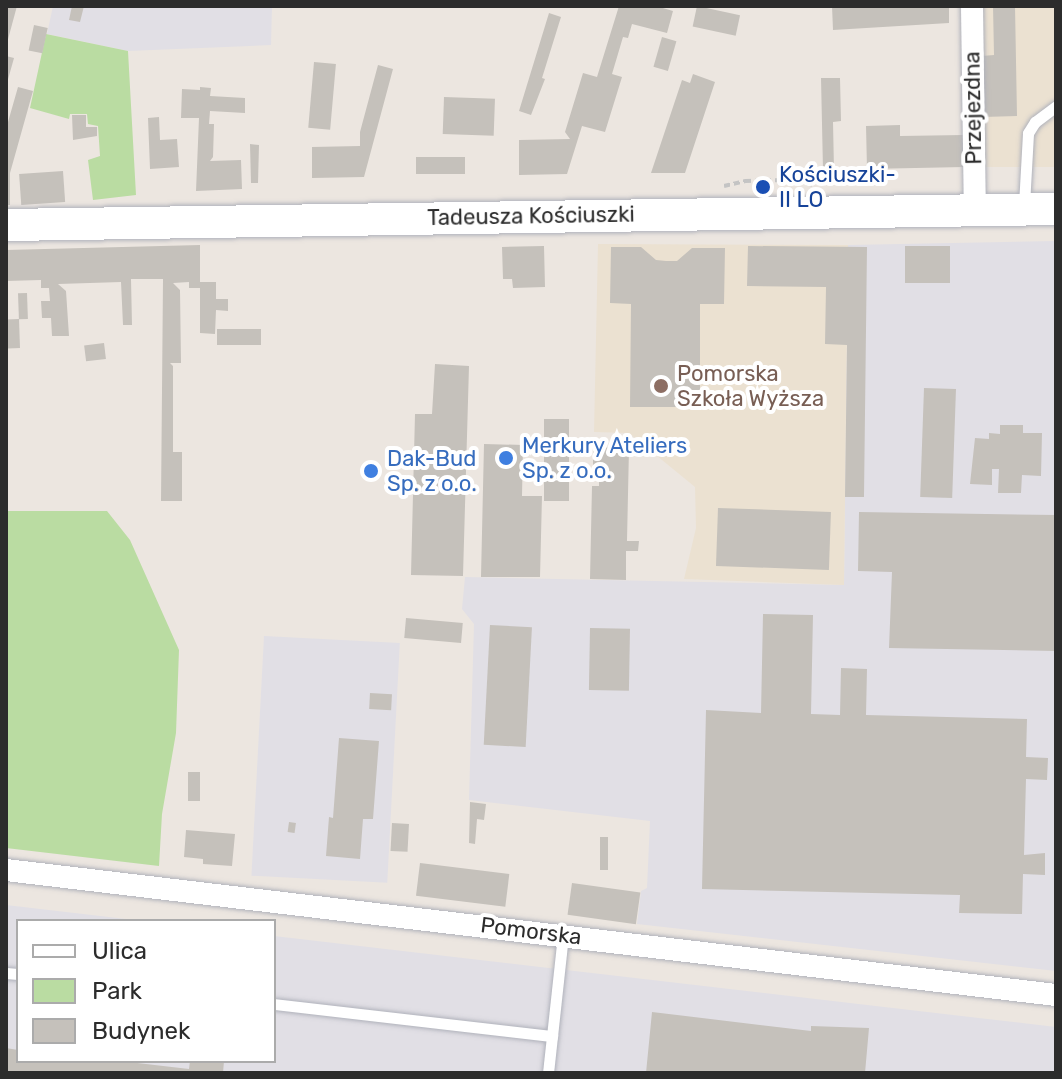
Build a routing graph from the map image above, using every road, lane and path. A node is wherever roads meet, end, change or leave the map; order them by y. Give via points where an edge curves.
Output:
1 (972, 6) edge
2 (1056, 106) edge
3 (1056, 209) edge
4 (975, 210) junction
5 (1024, 210) junction
6 (6, 225) edge
7 (6, 870) edge
8 (563, 935) junction
9 (1056, 995) edge
10 (276, 1004) edge
11 (552, 1036) junction
12 (548, 1073) edge

1 - 4 street, Przejezdna
2 - 5 lane via 1028,133
3 - 5 street, Tadeusza Kościuszki
4 - 5 street, Tadeusza Kościuszki
4 - 6 street, Tadeusza Kościuszki
7 - 8 street, Pomorska
8 - 9 street, Pomorska
8 - 11 lane
10 - 11 lane
11 - 12 lane

